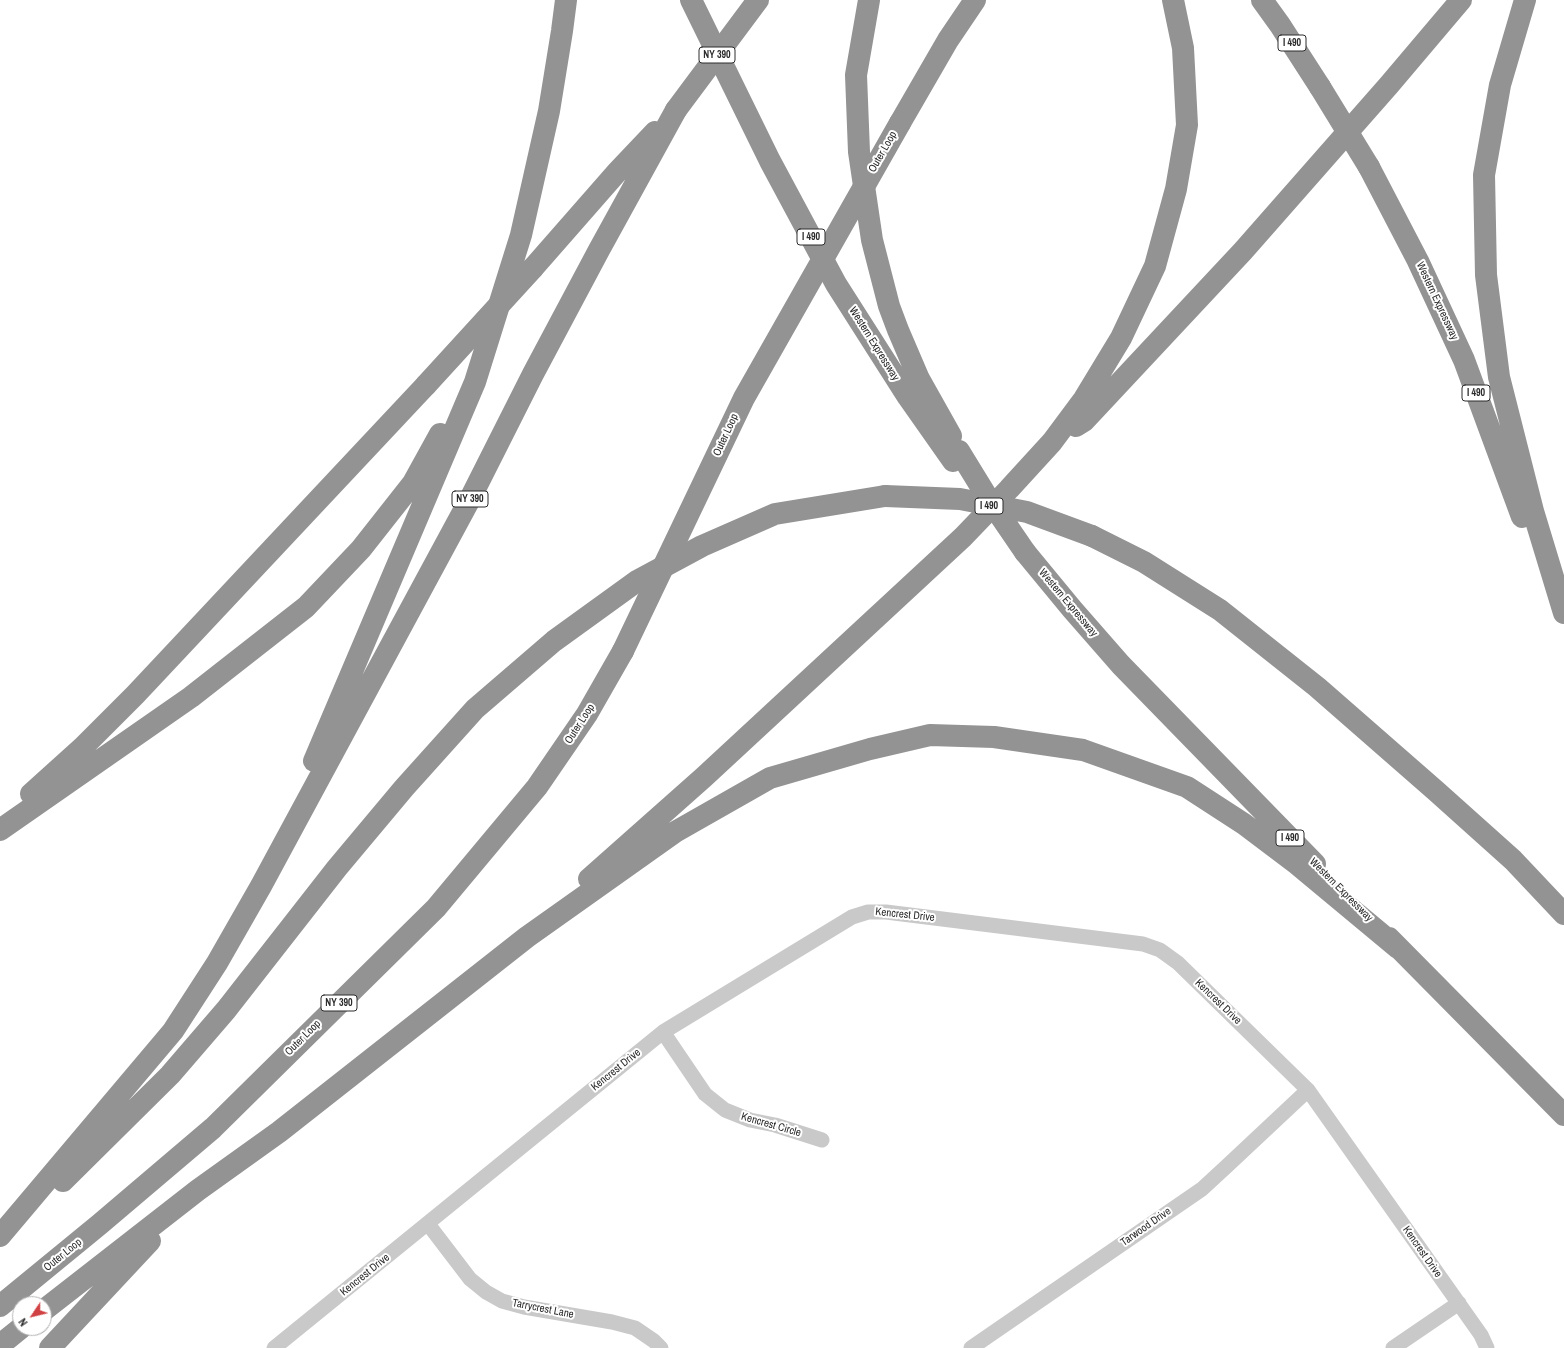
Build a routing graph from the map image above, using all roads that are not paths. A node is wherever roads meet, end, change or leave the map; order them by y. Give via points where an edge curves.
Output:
1 (566, 0) edge
2 (691, 0) edge
3 (758, 0) edge
4 (869, 0) edge
5 (974, 0) edge
6 (1173, 0) edge
7 (1262, 0) edge
8 (1462, 0) edge
9 (1525, 0) edge
10 (676, 110) junction
11 (484, 356) junction
12 (1052, 442) junction
13 (956, 456) junction
14 (1564, 613) edge
15 (1564, 626) edge
16 (0, 822) edge
17 (0, 830) edge
18 (261, 886) junction
19 (1564, 914) edge
20 (527, 937) junction
21 (1398, 948) junction
22 (663, 1032) junction
23 (1308, 1090) junction
24 (1564, 1115) edge
25 (822, 1140) dead end
26 (198, 1190) junction
27 (428, 1224) junction
28 (0, 1236) edge
29 (0, 1244) edge
30 (1459, 1303) junction
31 (52, 1304) edge
32 (0, 1306) edge
33 (12, 1335) edge
34 (0, 1345) edge
35 (50, 1348) edge
36 (274, 1348) edge
37 (661, 1348) edge
38 (971, 1348) edge
39 (1393, 1348) edge
40 (1487, 1348) edge

1 - 11 highway via 549,111 521,235
2 - 13 highway, Western Expressway / I 490 via 770,161 836,284 911,402
3 - 10 highway, NY 390, bridge
4 - 13 highway via 856,75 859,152 872,240 889,306 907,353
5 - 32 highway, Outer Loop / NY 390, bridge via 900,123 744,398 623,651 587,714 538,787 436,908 212,1128
6 - 12 highway via 1183,48 1187,125 1176,188 1155,266 1121,338 1084,399
7 - 15 highway, Western Expressway / I 490, bridge via 1280,24 1369,167 1418,261 1464,360
8 - 12 highway via 1243,251 1084,421
9 - 14 highway via 1500,85 1484,175 1486,275 1499,377 1533,511
10 - 16 highway, bridge via 426,385 135,694 82,748
10 - 18 highway, NY 390
11 - 17 highway via 413,483 361,548 306,607 190,697
11 - 18 highway via 476,382
12 - 20 highway via 963,537
13 - 21 highway, Western Expressway / I 490, bridge via 1025,552 1121,665
18 - 28 highway, NY 390 via 217,963 173,1031
19 - 29 highway, bridge via 1513,860 1317,687 1220,610 1144,562 1092,536 1027,512 960,499 885,496 775,514 702,546 637,581 554,641 470,715 336,868 226,1010 170,1075
20 - 21 highway via 675,832 770,778 870,749 930,735 994,736 1083,750 1187,787 1244,824 1297,864
20 - 26 highway via 279,1132
21 - 24 highway, Western Expressway / I 490
22 - 23 street, Kencrest Drive via 852,917 868,912 886,912 1143,944 1160,950 1178,963
22 - 25 street, Kencrest Circle via 706,1094 725,1110 750,1120
22 - 27 street, Kencrest Drive
23 - 30 street, Kencrest Drive
23 - 38 street, Tarwood Drive via 1202,1189
26 - 31 highway
26 - 35 highway
27 - 36 street, Kencrest Drive
27 - 37 street, Tarrycrest Lane via 470,1280 502,1301 635,1328
30 - 39 street
30 - 40 street, Kencrest Drive
33 - 34 highway

